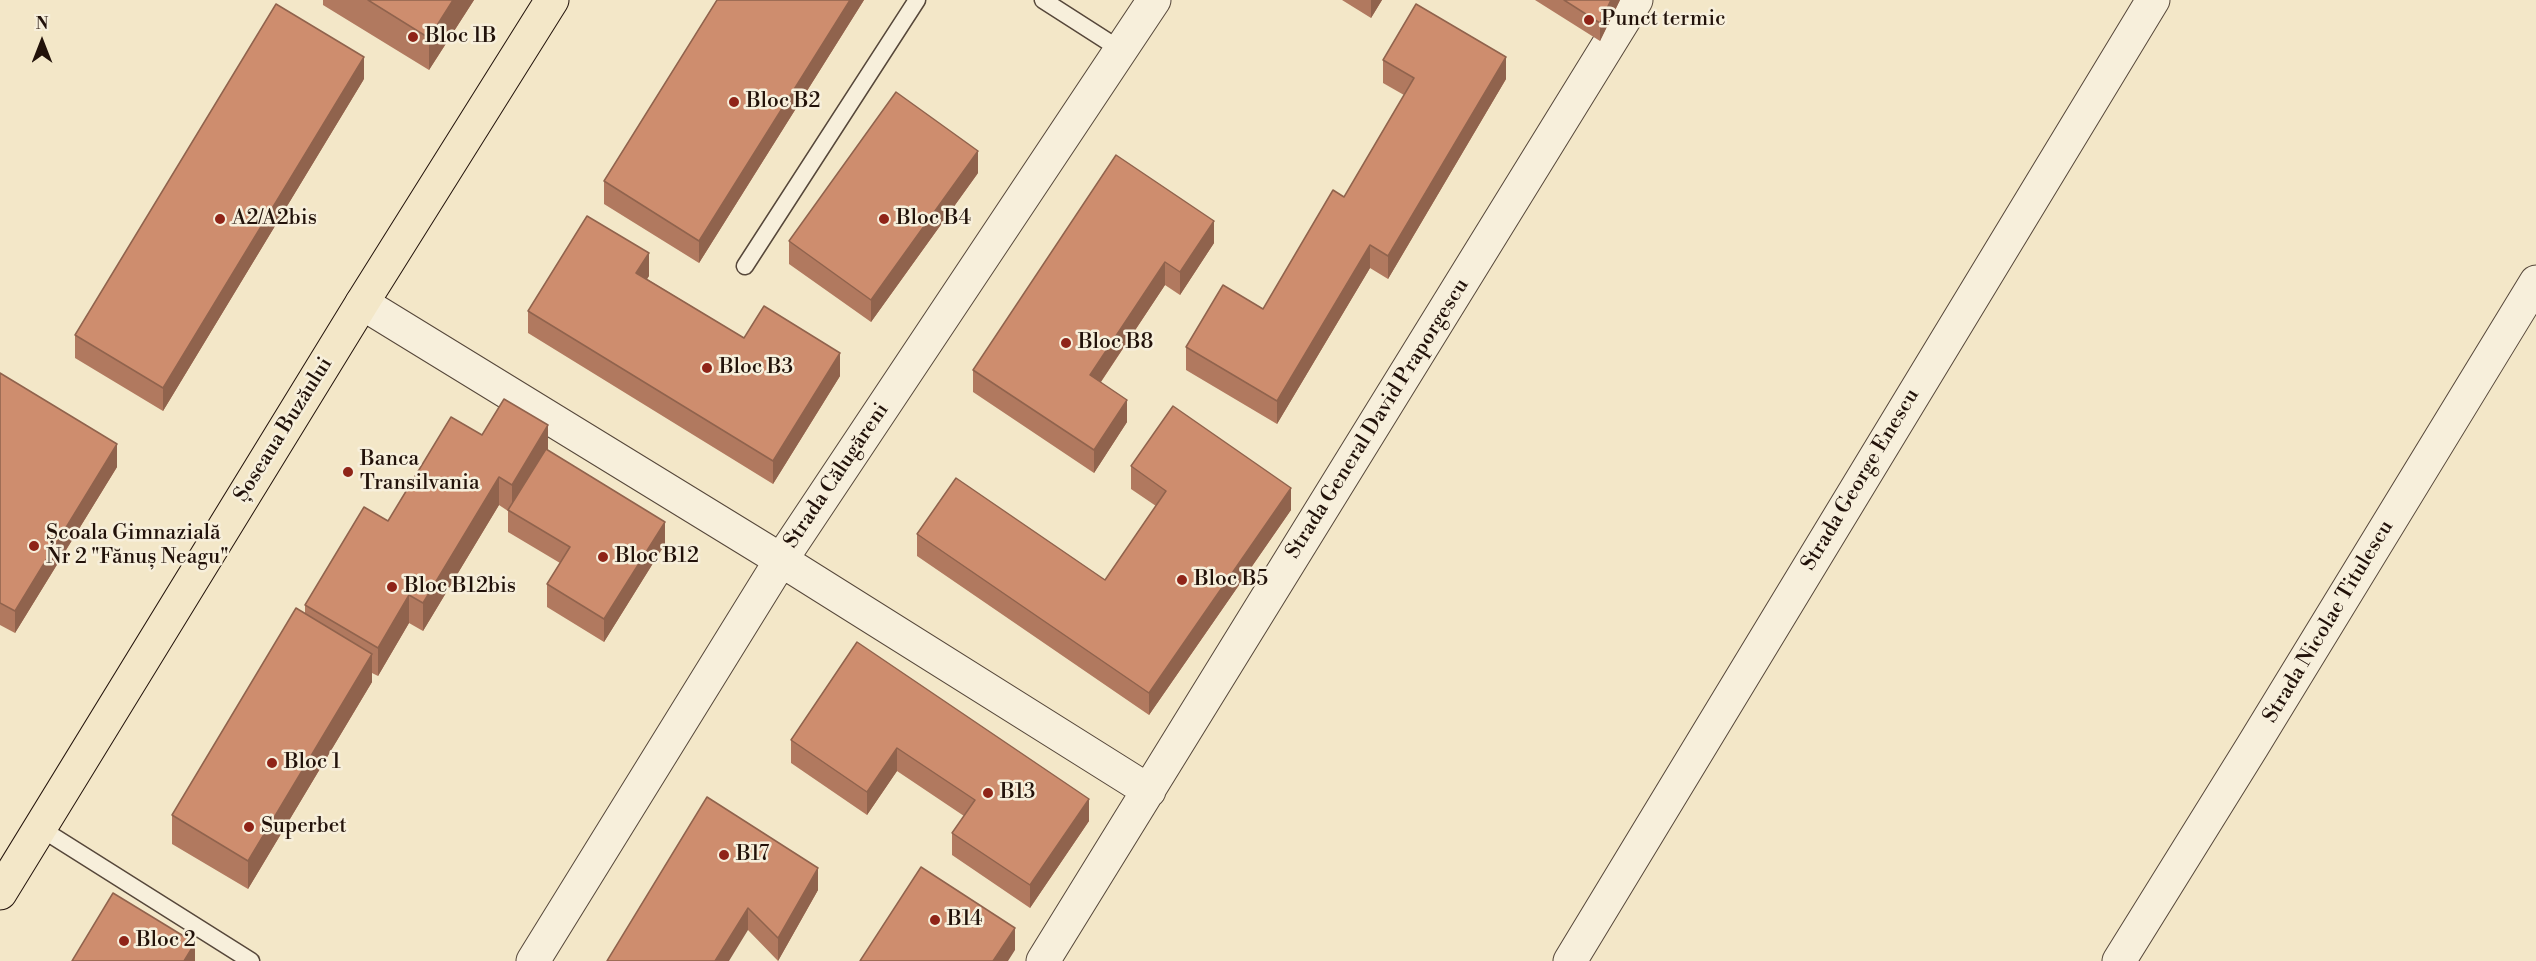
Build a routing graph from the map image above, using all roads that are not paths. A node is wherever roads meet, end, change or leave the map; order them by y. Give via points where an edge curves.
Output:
1 (552, 0) edge
2 (917, 0) edge
3 (1043, 0) edge
4 (1155, 0) edge
5 (1636, 0) edge
6 (2153, 0) edge
7 (1121, 50) junction
8 (745, 266) dead end
9 (2536, 282) edge
10 (362, 303) junction
11 (781, 560) junction
12 (1149, 791) junction
13 (40, 828) junction
14 (0, 893) edge
15 (251, 961) edge
16 (533, 961) edge
17 (1043, 961) edge
18 (1570, 961) edge
19 (2119, 961) edge

1 - 10 main road, Șoseaua Buzăului
2 - 8 lane
3 - 7 lane
4 - 7 street, Strada Călugăreni
5 - 12 street, Strada General David Praporgescu
6 - 18 street, Strada George Enescu
7 - 11 street, Strada Călugăreni
9 - 19 street, Strada Nicolae Titulescu
10 - 11 street
10 - 13 main road, Șoseaua Buzăului
11 - 12 street
11 - 16 street, Strada Călugăreni
12 - 17 street, Strada General David Praporgescu
13 - 14 main road, Șoseaua Buzăului
13 - 15 lane

